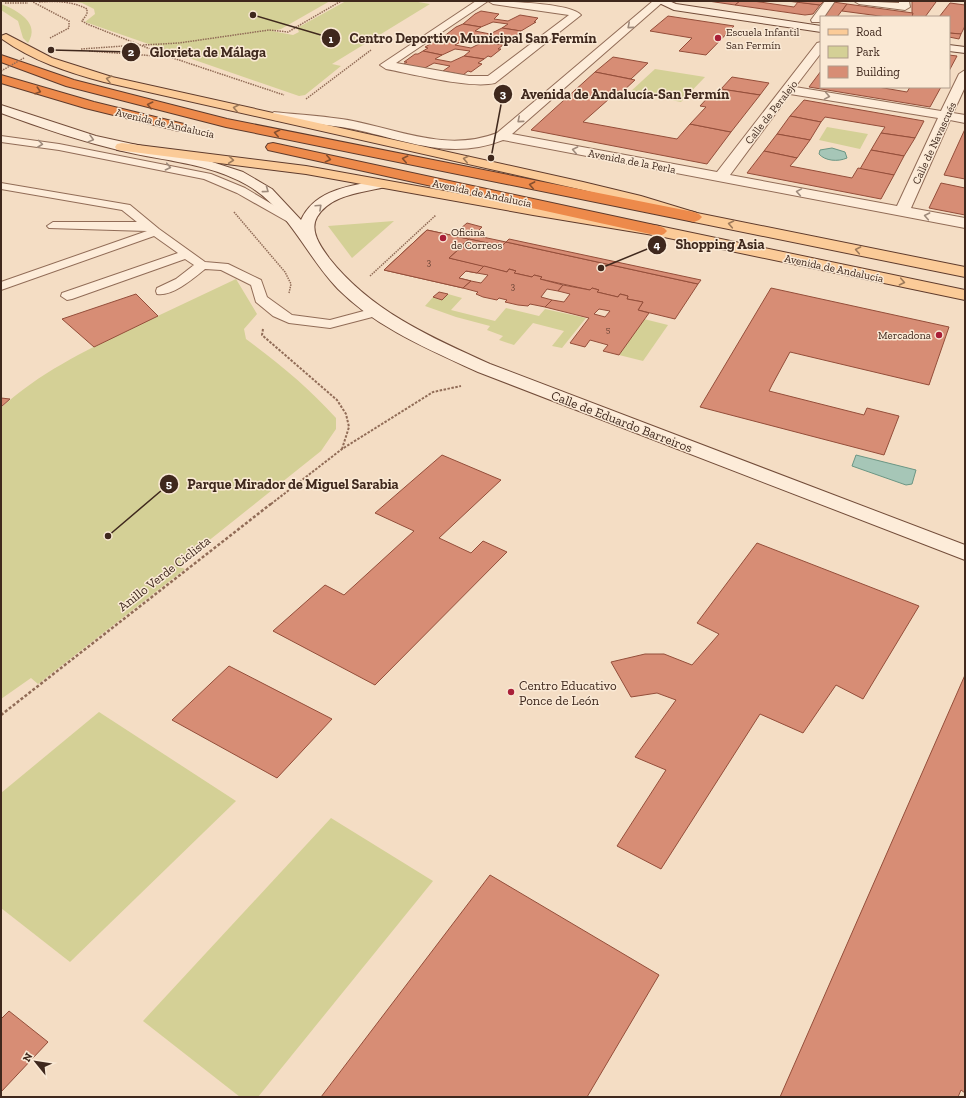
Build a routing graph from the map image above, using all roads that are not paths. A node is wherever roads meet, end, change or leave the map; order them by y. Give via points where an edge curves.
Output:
1 (483, 1) edge
2 (493, 1) edge
3 (660, 1) edge
4 (683, 1) edge
5 (830, 1) edge
6 (858, 1) edge
7 (676, 4) edge
8 (905, 4) edge
9 (822, 16) edge
10 (819, 23) edge
11 (4, 37) edge
12 (950, 40) edge
13 (965, 42) edge
14 (820, 46) edge
15 (950, 48) edge
16 (965, 50) edge
17 (1, 58) edge
18 (965, 74) edge
19 (1, 79) edge
20 (788, 90) junction
21 (1, 109) edge
22 (274, 116) junction
23 (946, 116) junction
24 (965, 120) edge
25 (191, 129) dead end
26 (502, 136) junction
27 (1, 139) edge
28 (260, 144) dead end
29 (122, 147) junction
30 (720, 178) junction
31 (380, 184) junction
32 (1, 186) edge
33 (902, 211) junction
34 (694, 217) junction
35 (294, 221) junction
36 (965, 223) edge
37 (53, 226) dead end
38 (151, 229) junction
39 (659, 231) junction
40 (309, 241) junction
41 (188, 254) junction
42 (202, 265) junction
43 (965, 272) edge
44 (1, 286) edge
45 (162, 291) dead end
46 (965, 295) edge
47 (67, 296) dead end
48 (375, 312) junction
49 (965, 553) edge

1 - 2 street via 386,64 469,80 492,80 576,15
3 - 7 street
3 -> 26 street
4 - 10 street
5 - 9 street
6 - 8 street
7 - 10 street
22 -> 11 main road via 87,74 27,52
12 - 13 street
14 - 20 street, Calle de Peralejo
15 - 16 street
34 -> 17 highway, Avenida de Andalucía via 226,123 70,83
18 - 23 street, Calle de Navascués
19 -> 25 highway, Avenida de Andalucía via 110,111
20 -> 23 street
20 - 30 street, Calle de Peralejo
21 -> 29 street via 62,131
22 - 26 street via 352,125 439,144 470,146
34 -> 22 main road via 582,186
23 - 24 street
23 - 33 street, Calle de Navascués
30 -> 26 street, Avenida de la Perla
27 -> 35 lane via 60,147 207,176 227,182 253,195
28 -> 39 highway, Avenida de Andalucía
29 -> 31 main road via 283,166
29 -> 35 street, Calle de Eduardo Barreiros via 201,164 242,176 275,197
33 -> 30 street, Avenida de la Perla
31 - 39 main road
40 -> 31 street via 307,223 311,214 326,200 341,192
32 - 38 lane via 126,208
36 -> 33 street, Avenida de la Perla
43 -> 34 main road, Avenida de Andalucía
35 - 40 street, Calle de Eduardo Barreiros
37 - 38 lane
38 - 41 lane
38 - 44 lane
39 -> 46 main road, Avenida de Andalucía
40 - 48 street, Calle de Eduardo Barreiros via 343,285
41 - 42 lane
41 - 47 lane
42 - 45 lane via 180,282
42 - 48 lane via 224,267 257,283 261,299 289,319 330,324
48 - 49 street, Calle de Eduardo Barreiros via 426,342 484,368

